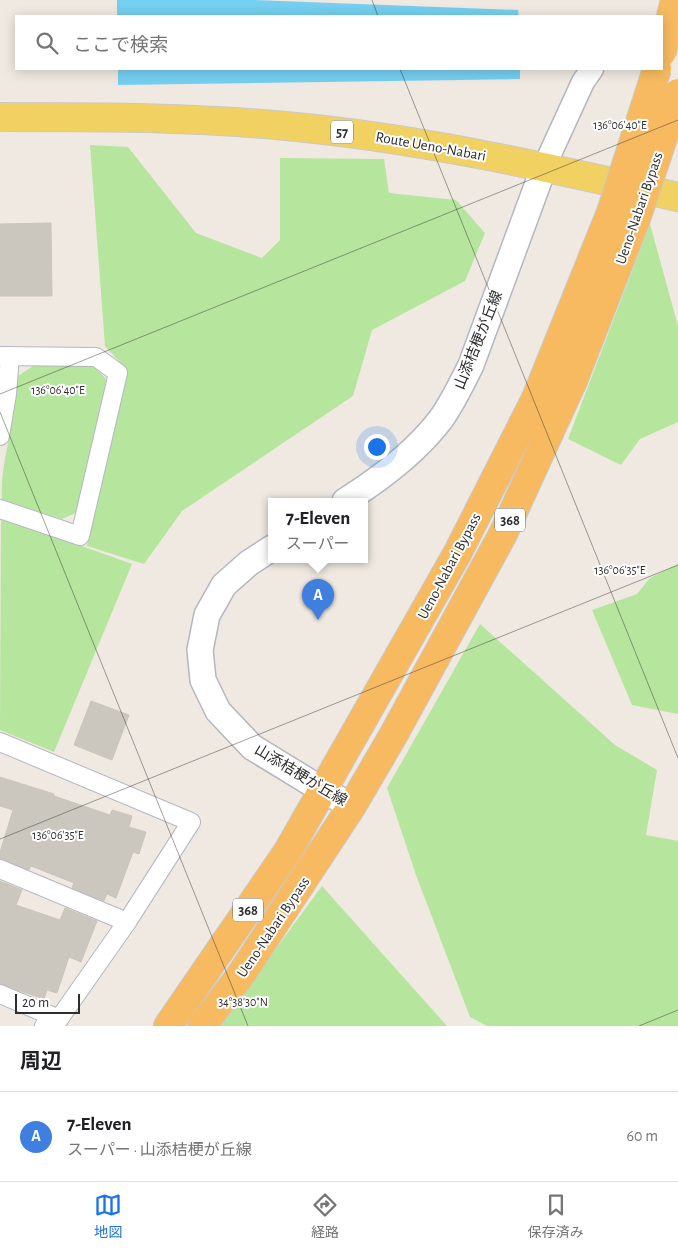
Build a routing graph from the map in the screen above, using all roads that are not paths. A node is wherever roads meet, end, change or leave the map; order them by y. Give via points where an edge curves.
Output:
1 (676, 0) edge
2 (678, 14) edge
3 (663, 19) edge
4 (663, 48) edge
5 (591, 70) edge
6 (656, 70) edge
7 (678, 93) edge
8 (0, 117) edge
9 (544, 167) junction
10 (678, 197) edge
11 (624, 216) junction
12 (5, 356) edge
13 (0, 436) edge
14 (350, 498) edge
15 (0, 509) edge
16 (268, 551) edge
17 (0, 742) edge
18 (324, 791) junction
19 (352, 806) junction
20 (0, 869) edge
21 (127, 922) junction
22 (0, 994) edge
23 (52, 1023) edge
24 (168, 1026) edge
25 (202, 1026) edge

1 - 4 highway, bridge
2 - 3 street
5 - 9 street
6 - 11 highway, Ueno-Nabari Bypass / 368, bridge
7 - 11 highway, Ueno-Nabari Bypass / 368, bridge
8 - 9 main road, Route Ueno-Nabari / 57 via 226,121 306,128 392,138
9 - 10 main road, Route Ueno-Nabari / 57
9 - 14 main road, 山添桔梗が丘線 via 460,389 441,419 403,459
11 - 18 highway, Ueno-Nabari Bypass / 368 via 457,554
11 - 19 highway, Ueno-Nabari Bypass / 368 via 574,382 503,534
12 - 13 street via 7,394
12 - 15 street via 96,357 118,373 80,536
16 - 18 main road, 山添桔梗が丘線 via 224,585 207,615 200,650 203,680 218,711 252,747
17 - 21 street via 191,822
18 - 19 main road, 山添桔梗が丘線
18 - 24 highway, Ueno-Nabari Bypass / 368 via 288,851
19 - 25 highway, Ueno-Nabari Bypass / 368 via 240,976
20 - 21 street
21 - 23 street
22 - 23 street

